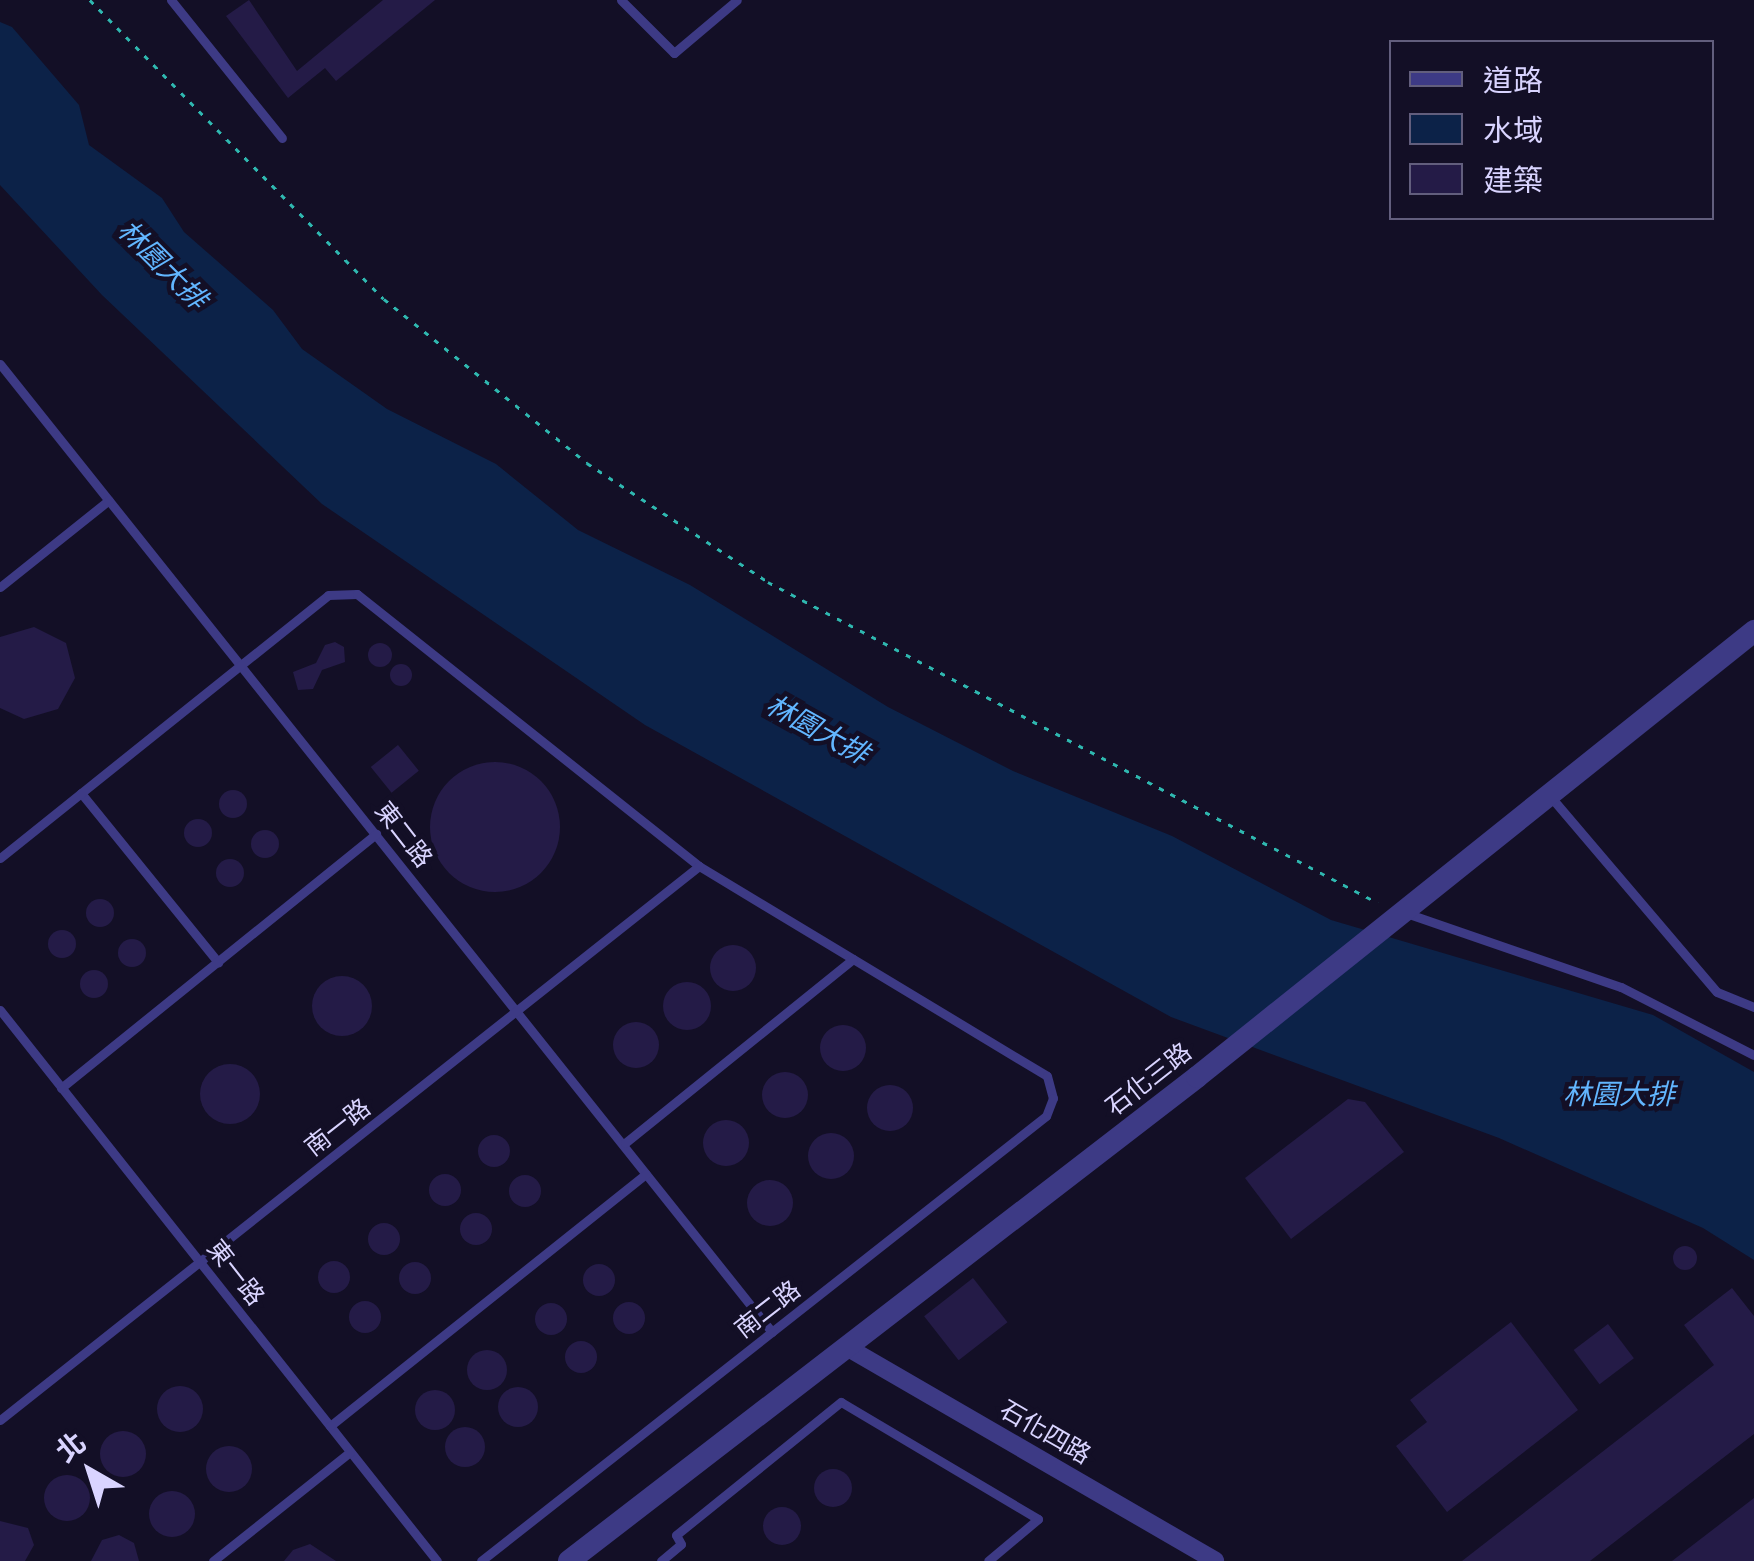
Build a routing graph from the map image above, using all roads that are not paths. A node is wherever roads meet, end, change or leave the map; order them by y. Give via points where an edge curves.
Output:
1 (621, 0) edge
2 (736, 0) edge
3 (173, 1) edge
4 (282, 138) dead end
5 (0, 364) edge
6 (109, 500) junction
7 (0, 587) edge
8 (1754, 631) edge
9 (242, 664) junction
10 (81, 793) junction
11 (1548, 794) junction
12 (376, 834) junction
13 (0, 858) edge
14 (699, 866) junction
15 (1409, 908) junction
16 (853, 959) junction
17 (218, 962) junction
18 (1754, 1007) edge
19 (0, 1010) edge
20 (517, 1013) junction
21 (1754, 1055) edge
22 (61, 1088) junction
23 (625, 1143) junction
24 (646, 1174) junction
25 (200, 1262) junction
26 (772, 1332) junction
27 (850, 1349) junction
28 (0, 1420) edge
29 (330, 1426) junction
30 (350, 1452) junction
31 (574, 1560) edge
32 (213, 1561) edge
33 (437, 1561) edge
34 (481, 1561) edge
35 (661, 1561) edge
36 (988, 1561) edge
37 (1215, 1561) edge

1 - 2 lane via 674,53
3 - 4 lane
5 - 6 lane, 東二路
6 - 7 lane
6 - 9 lane, 東二路
8 - 11 street, 石化三路
9 - 10 lane
9 - 12 lane, 東二路
9 - 14 lane via 328,595 357,594
10 - 13 lane
10 - 17 lane
11 - 15 street, 石化三路
11 - 18 lane via 1717,992
12 - 17 lane
12 - 20 lane, 東二路
14 - 16 lane
14 - 20 lane, 南一路
15 - 21 lane via 1621,988
15 - 27 street, 石化三路
16 - 23 lane
16 - 26 lane, 南二路 via 1047,1076 1052,1098 1046,1116
17 - 22 lane
19 - 22 lane, 東一路
20 - 23 lane, 東二路
20 - 25 lane, 南一路
22 - 25 lane, 東一路
23 - 24 lane, 東二路
24 - 26 lane, 東二路
24 - 29 lane
25 - 28 lane, 南一路
25 - 29 lane, 東一路
26 - 34 lane, 南二路
27 - 31 street, 石化三路
27 - 37 street, 石化四路
29 - 30 lane, 東一路
30 - 32 lane
30 - 33 lane, 東一路
35 - 36 lane via 681,1544 676,1534 840,1402 1038,1519

